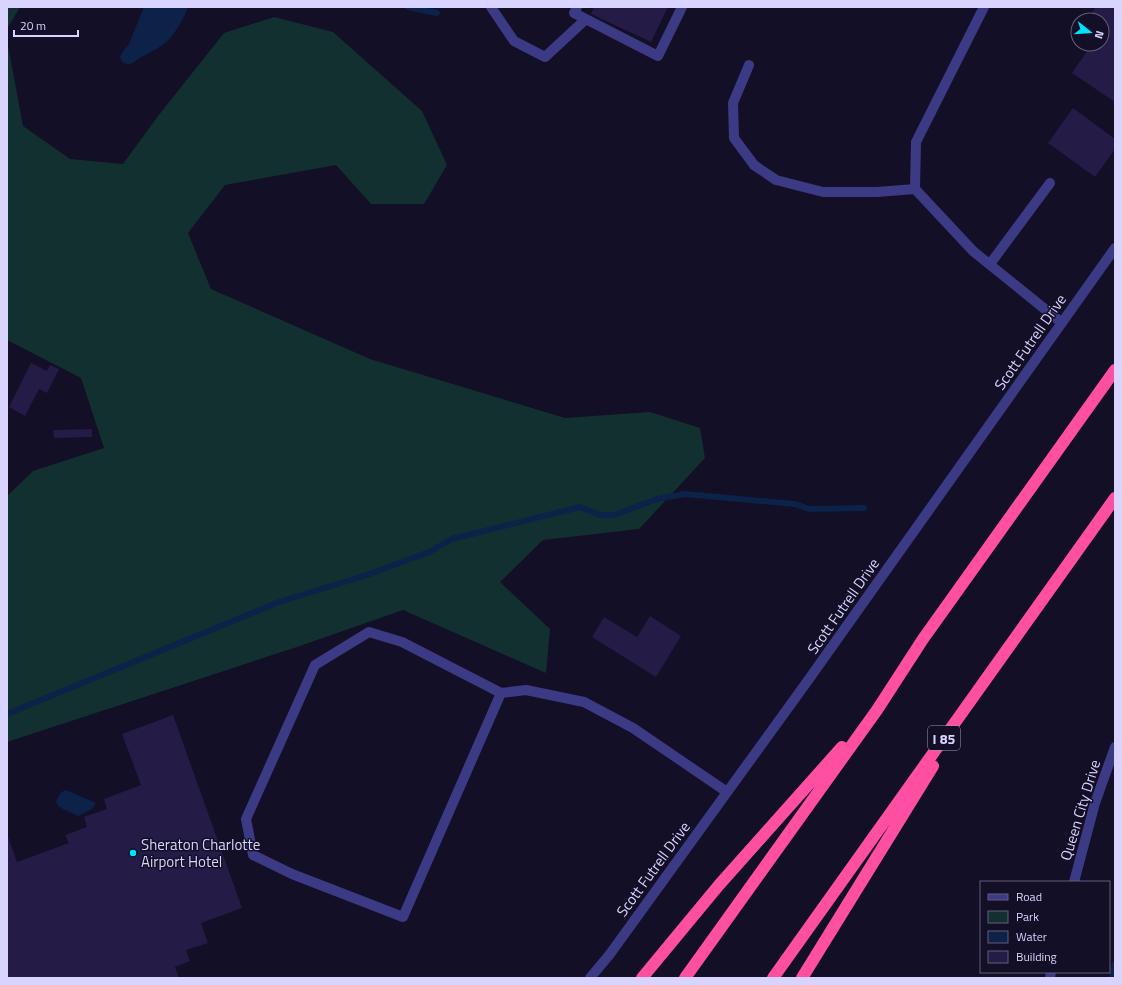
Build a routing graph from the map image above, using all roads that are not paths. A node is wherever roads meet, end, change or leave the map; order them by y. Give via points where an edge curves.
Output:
1 (491, 7) edge
2 (577, 7) edge
3 (682, 7) edge
4 (984, 7) edge
5 (586, 19) junction
6 (749, 66) dead end
7 (1050, 183) dead end
8 (915, 189) junction
9 (1115, 248) edge
10 (990, 264) junction
11 (1062, 323) junction
12 (1115, 370) edge
13 (1115, 498) edge
14 (990, 674) junction
15 (501, 693) junction
16 (877, 710) junction
17 (1115, 747) edge
18 (1112, 765) edge
19 (727, 792) junction
20 (1074, 881) edge
21 (590, 978) edge
22 (642, 978) edge
23 (685, 978) edge
24 (773, 978) edge
25 (802, 978) edge

1 - 5 street via 514,41 545,57
2 - 5 street via 574,13
3 - 5 street via 658,56
4 - 8 street via 916,142
6 - 8 street via 732,103 734,138 754,165 776,180 823,192
7 - 10 street
8 - 10 street via 973,251
9 - 11 street, Scott Futrell Drive
10 - 11 street
11 - 19 street, Scott Futrell Drive
12 - 16 highway via 923,639
13 - 14 highway, I 85
14 - 24 highway, I 85
14 - 25 highway
15 - 15 street via 402,642 369,632 315,665 246,819 253,855 292,874 403,917
15 - 19 street via 526,690 584,702 633,728
16 - 22 highway via 719,884
16 - 23 highway
17 - 18 street, Queen City Drive
18 - 20 street, Queen City Drive via 1095,803
19 - 21 street, Scott Futrell Drive

